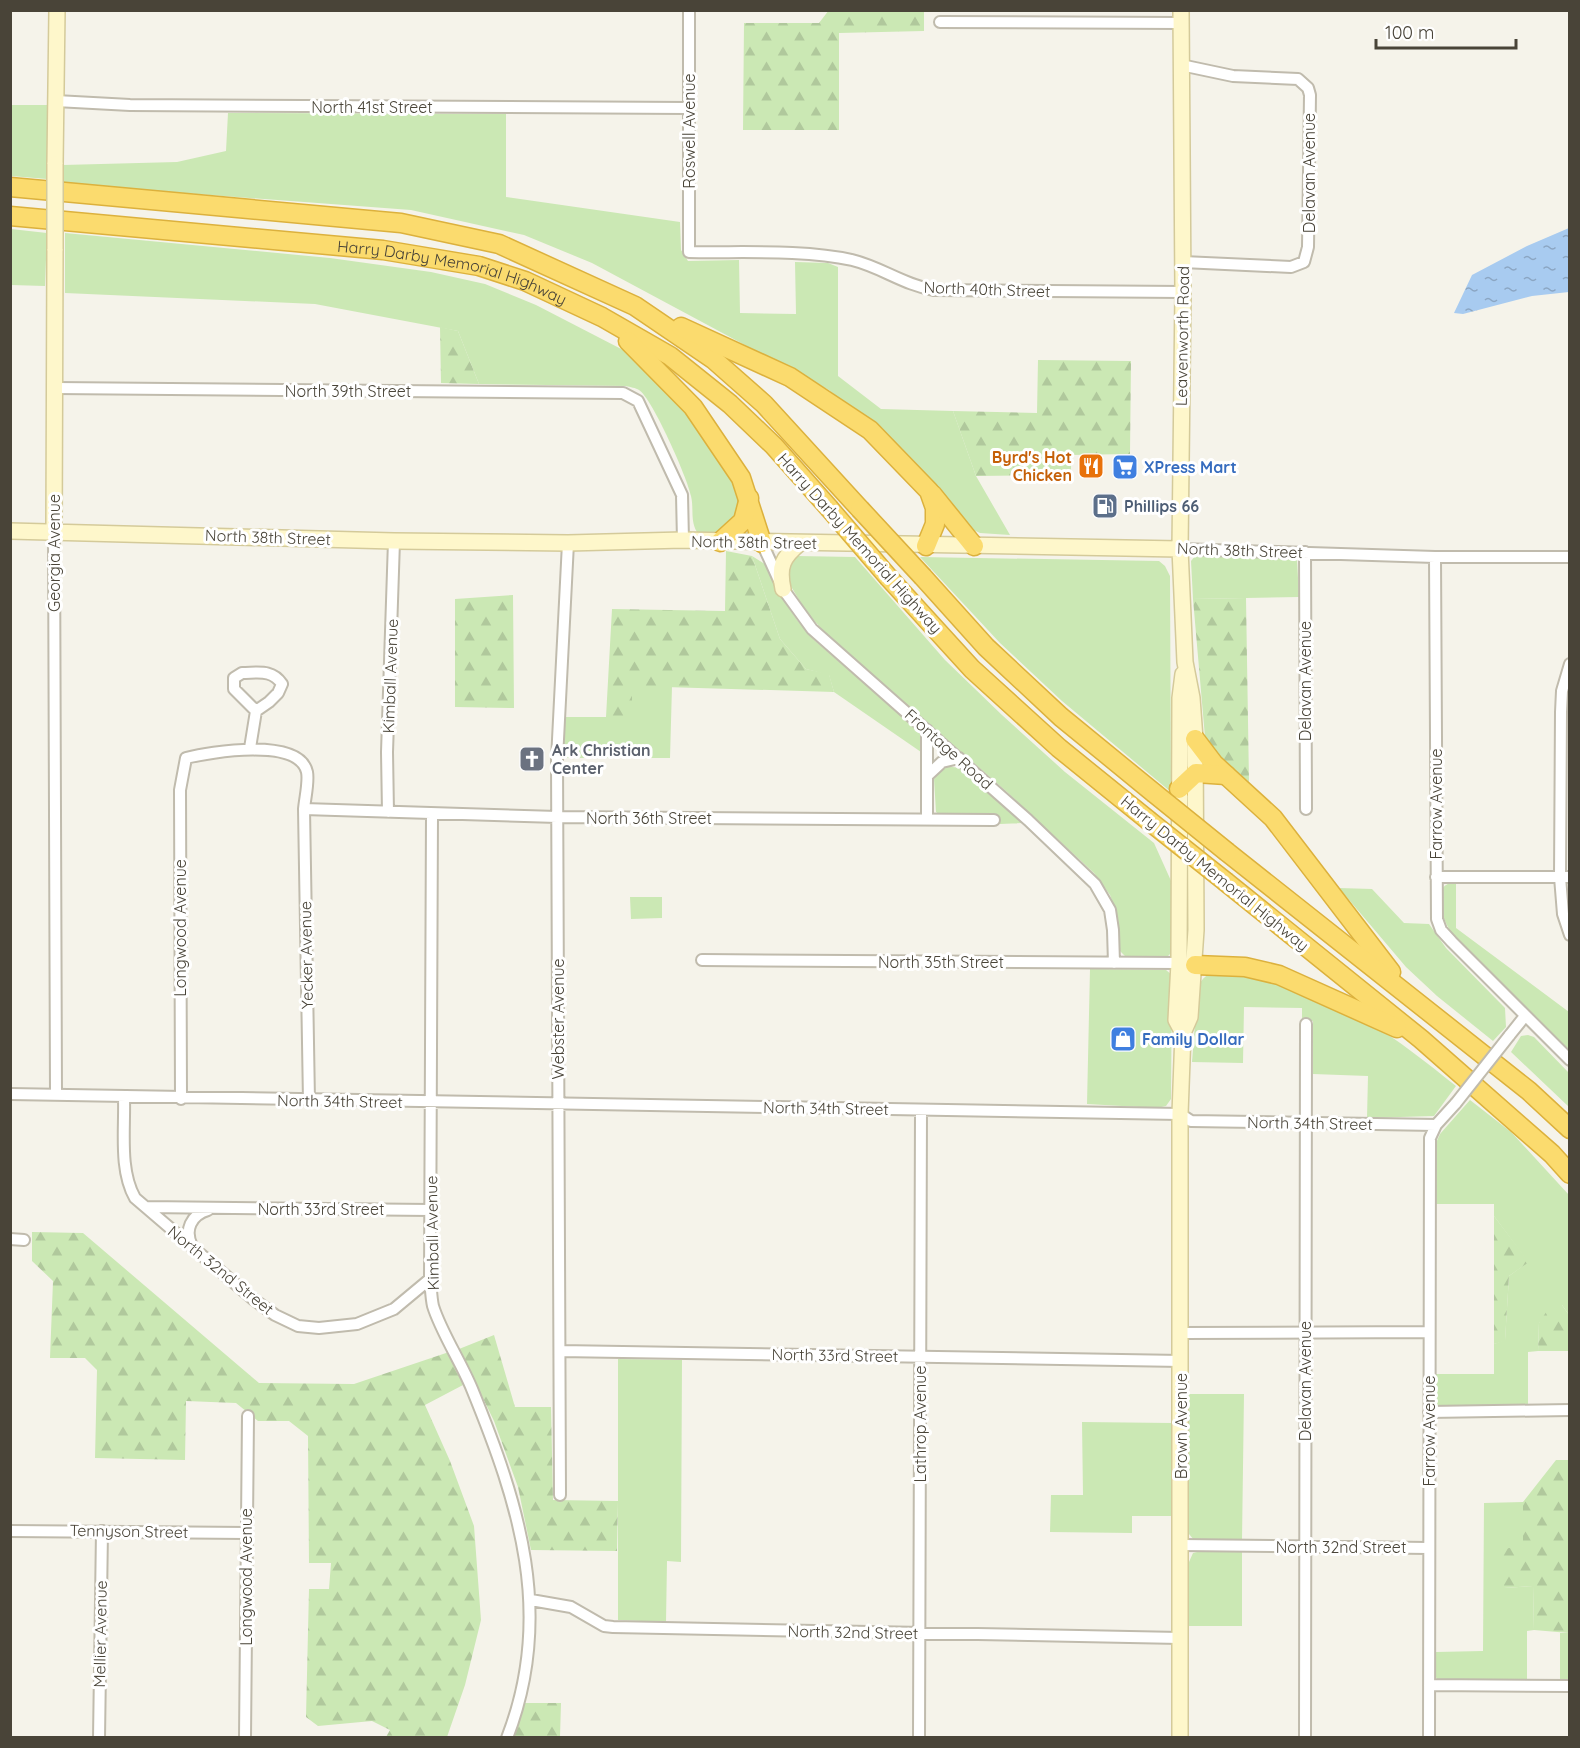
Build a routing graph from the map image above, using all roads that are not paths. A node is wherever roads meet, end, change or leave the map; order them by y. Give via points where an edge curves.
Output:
1 (57, 10) edge
2 (689, 10) edge
3 (1181, 17) edge
4 (940, 22) dead end
5 (1181, 65) junction
6 (56, 101) junction
7 (688, 108) junction
8 (10, 187) edge
9 (10, 216) edge
10 (689, 252) joint
11 (1183, 262) junction
12 (1183, 292) junction
13 (635, 306) junction
14 (602, 317) junction
15 (55, 388) junction
16 (929, 491) junction
17 (749, 498) junction
18 (10, 531) edge
19 (54, 531) junction
20 (683, 540) junction
21 (394, 541) junction
22 (720, 542) junction
23 (568, 543) junction
24 (762, 543) junction
25 (800, 543) junction
26 (926, 546) junction
27 (974, 546) junction
28 (1180, 549) junction
29 (1305, 552) junction
30 (1435, 556) junction
31 (1569, 557) edge
32 (783, 589) junction
33 (1185, 662) junction
34 (1569, 665) edge
35 (256, 711) junction
36 (927, 730) junction
37 (1195, 739) junction
38 (250, 748) junction
39 (186, 758) joint
40 (958, 758) junction
41 (1196, 773) junction
42 (928, 775) junction
43 (1226, 775) junction
44 (1179, 789) junction
45 (304, 809) junction
46 (1306, 809) dead end
47 (388, 812) junction
48 (432, 815) junction
49 (557, 818) junction
50 (927, 819) junction
51 (994, 820) dead end
52 (1436, 877) junction
53 (1565, 877) edge
54 (1569, 935) edge
55 (702, 960) dead end
56 (1114, 963) junction
57 (1187, 964) junction
58 (1409, 995) junction
59 (1525, 1016) junction
60 (1306, 1024) dead end
61 (1421, 1039) junction
62 (1569, 1060) edge
63 (10, 1095) edge
64 (56, 1095) junction
65 (124, 1098) junction
66 (182, 1099) junction
67 (309, 1101) junction
68 (432, 1102) junction
69 (558, 1103) junction
70 (921, 1110) junction
71 (1180, 1114) junction
72 (1306, 1124) junction
73 (1436, 1125) junction
74 (1569, 1129) edge
75 (1569, 1174) edge
76 (146, 1207) junction
77 (210, 1209) junction
78 (431, 1210) junction
79 (10, 1239) edge
80 (24, 1240) dead end
81 (194, 1249) junction
82 (430, 1278) junction
83 (1428, 1332) junction
84 (1181, 1333) junction
85 (1305, 1334) junction
86 (560, 1352) junction
87 (921, 1356) junction
88 (1182, 1361) junction
89 (1569, 1410) edge
90 (1429, 1412) junction
91 (248, 1416) dead end
92 (560, 1495) dead end
93 (10, 1531) edge
94 (102, 1531) junction
95 (247, 1533) junction
96 (1181, 1545) junction
97 (1305, 1547) junction
98 (1428, 1548) junction
99 (531, 1600) junction
100 (920, 1634) junction
101 (1180, 1638) junction
102 (1429, 1685) junction
103 (1569, 1686) edge
104 (99, 1737) edge
105 (245, 1737) edge
106 (507, 1737) edge
107 (920, 1737) edge
108 (1180, 1737) edge
109 (1305, 1737) edge
110 (1429, 1737) edge

1 - 6 main road, Georgia Avenue
2 - 7 street, Roswell Avenue
3 - 4 street
3 - 5 main road, Leavenworth Road
5 - 11 main road, Leavenworth Road
5 - 11 street, Delavan Avenue via 1233,76 1298,79 1308,88 1310,106 1308,247 1304,262 1291,267
6 - 7 street, North 41st Street via 142,105
6 - 15 main road, Georgia Avenue, bridge
7 - 10 street, Roswell Avenue
8 - 13 highway, Harry Darby Memorial Highway via 401,224 499,244
9 - 14 highway, Harry Darby Memorial Highway via 383,250 479,266 525,281
10 - 12 street, North 40th Street via 834,257 869,265 908,284 934,290
11 - 12 main road, Leavenworth Road
12 - 28 main road, Leavenworth Road
13 - 16 highway via 790,377 830,402 870,430
13 - 58 highway, Harry Darby Memorial Highway, bridge via 713,359 764,404 987,647 1053,710
14 - 17 highway via 693,407 741,478
14 - 61 highway, Harry Darby Memorial Highway, bridge via 670,356 730,404 774,446 972,669 1059,748
15 - 19 main road, Georgia Avenue
15 - 20 street, North 39th Street via 623,393 638,401 682,495
16 - 26 highway via 935,524
16 - 27 highway
17 - 22 highway via 743,521
17 - 24 highway
18 - 19 main road, North 38th Street
19 - 21 main road, North 38th Street
19 - 64 street, Georgia Avenue
20 - 22 main road, North 38th Street
20 - 23 main road, North 38th Street
21 - 23 main road, North 38th Street
21 - 47 street, Kimball Avenue
22 - 24 main road, North 38th Street
23 - 49 street, Webster Avenue
24 - 25 main road, North 38th Street
24 - 32 street, Frontage Road
25 - 26 main road, North 38th Street
25 - 32 main road via 782,564
26 - 27 main road, North 38th Street
27 - 28 main road, North 38th Street
28 - 29 street, North 38th Street
28 - 33 main road, Leavenworth Road
29 - 30 street, North 38th Street
29 - 46 street, Delavan Avenue
30 - 31 street, North 38th Street
30 - 52 street, Farrow Avenue
32 - 36 street, Frontage Road via 812,629
33 - 37 main road, Leavenworth Road
33 - 44 main road, Leavenworth Road via 1180,698
34 - 53 street via 1561,712
35 - 35 street via 274,698 282,684 277,676 242,673 234,678 234,689
35 - 38 street
36 - 40 street, Frontage Road
36 - 42 street
37 - 41 main road, Leavenworth Road
37 - 43 highway
38 - 39 street, Yecker Avenue
38 - 45 street, Yecker Avenue via 293,756 302,763 307,772
39 - 66 street, Longwood Avenue via 180,790
40 - 42 street via 942,762
40 - 56 street, Frontage Road via 1095,884 1110,910
41 - 43 highway
41 - 44 highway
41 - 57 main road, Leavenworth Road
42 - 50 street
43 - 58 highway via 1273,818
44 - 57 main road, Leavenworth Road
45 - 47 street, North 36th Street
45 - 67 street, Yecker Avenue
47 - 48 street, North 36th Street
48 - 49 street, North 36th Street
48 - 68 street, Kimball Avenue
49 - 50 street, North 36th Street
49 - 69 street, Webster Avenue
50 - 51 street, North 36th Street
52 - 53 street
52 - 59 street, Farrow Avenue via 1435,907 1441,930
53 - 54 street via 1563,914
55 - 56 street, North 35th Street
56 - 57 street, North 35th Street
57 - 61 highway via 1245,967 1279,975
57 - 71 main road, Leavenworth Road via 1190,1017 1183,1033
58 - 74 highway, Harry Darby Memorial Highway via 1529,1091
59 - 62 street
59 - 73 street, bridge
60 - 72 street, Delavan Avenue
61 - 75 highway, Harry Darby Memorial Highway via 1552,1154
63 - 64 street, North 34th Street
64 - 65 street, North 34th Street
65 - 66 street, North 34th Street
65 - 76 street via 129,1186
66 - 67 street, North 34th Street
67 - 68 street, North 34th Street
68 - 69 street, North 34th Street
68 - 78 street, Kimball Avenue
69 - 70 street, North 34th Street
69 - 86 street, Webster Avenue
70 - 71 street, North 34th Street
70 - 87 street, Lathrop Avenue
71 - 72 street, North 34th Street via 1191,1121
71 - 84 main road, Brown Avenue
72 - 73 street, North 34th Street
72 - 85 street, Delavan Avenue
73 - 83 street, Farrow Avenue via 1430,1138
76 - 77 street, North 33rd Street
76 - 81 street, North 32nd Street
77 - 78 street, North 33rd Street
77 - 81 street via 198,1213 191,1222 189,1233
78 - 82 street, Kimball Avenue
79 - 80 street
81 - 82 street, North 32nd Street via 253,1299 298,1326 357,1324 394,1309
82 - 99 street, Kimball Avenue via 434,1306 501,1459 521,1529
83 - 85 street
83 - 90 street, Farrow Avenue
84 - 85 street
84 - 88 main road, Brown Avenue
85 - 97 street, Delavan Avenue
86 - 87 street, North 33rd Street
86 - 92 street, Webster Avenue
87 - 88 street, North 33rd Street
87 - 100 street, Lathrop Avenue
88 - 96 main road, Brown Avenue
89 - 90 street
90 - 98 street, Farrow Avenue
91 - 95 street, Longwood Avenue
93 - 94 street, Tennyson Street
94 - 95 street, Tennyson Street
94 - 104 street, Mellier Avenue
95 - 105 street, Longwood Avenue
96 - 97 street, North 32nd Street
96 - 101 main road, Brown Avenue
97 - 98 street, North 32nd Street
97 - 109 street, Delavan Avenue
98 - 102 street, Farrow Avenue
99 - 100 street, North 32nd Street via 572,1607 604,1626 614,1627
99 - 106 street, Kimball Avenue via 526,1662
100 - 101 street, North 32nd Street
100 - 107 street, Lathrop Avenue
101 - 108 main road, Brown Avenue
102 - 103 street
102 - 110 street, Farrow Avenue

